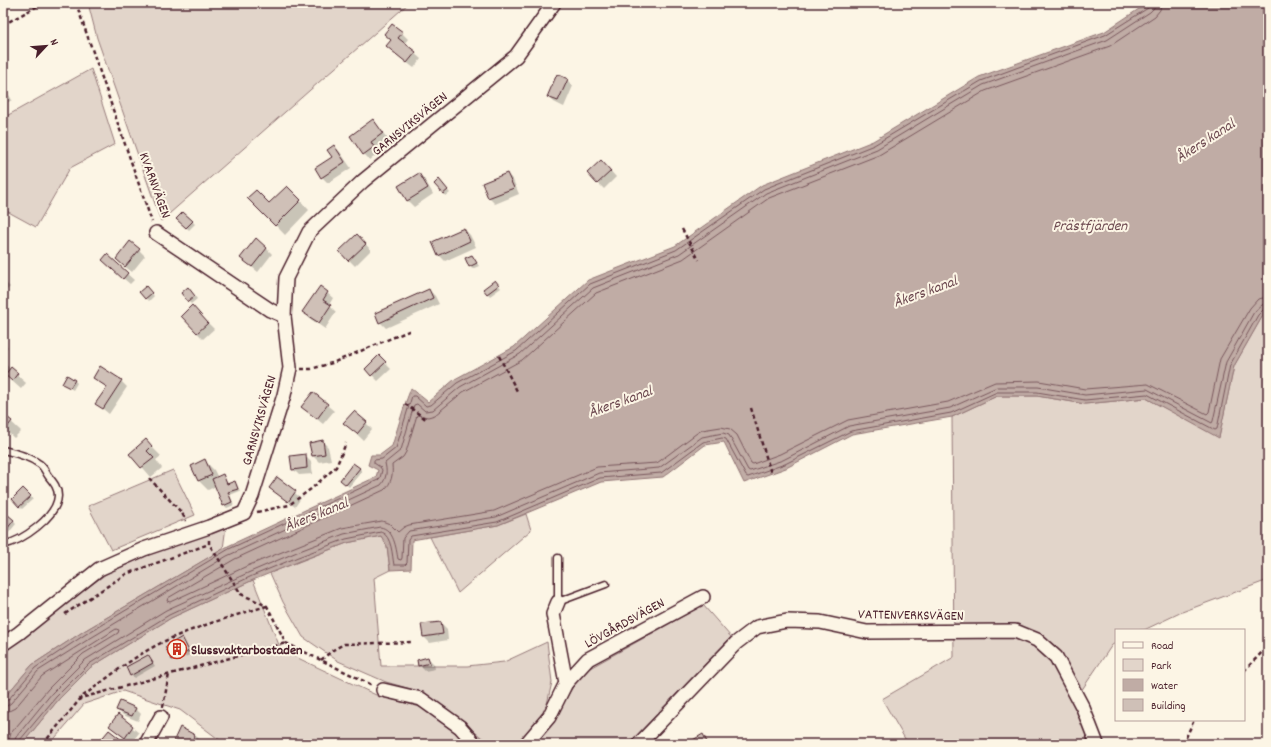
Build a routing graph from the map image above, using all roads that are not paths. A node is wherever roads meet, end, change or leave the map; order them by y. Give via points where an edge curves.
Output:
1 (554, 3) edge
2 (156, 233) road end
3 (284, 316) junction
4 (3, 450) edge
5 (3, 545) edge
6 (558, 558) dead end
7 (606, 584) dead end
8 (703, 597) dead end
9 (558, 602) junction
10 (3, 644) edge
11 (566, 683) junction
12 (383, 690) road end
13 (161, 717) road end
14 (146, 744) edge
15 (475, 744) edge
16 (526, 744) edge
17 (639, 744) edge
18 (1097, 744) edge

1 - 3 street, GARNSVIKSVÄGEN via 516,56 363,181 308,232 286,278
2 - 3 street, KVARNVÄGEN via 270,310
3 - 10 street, GARNSVIKSVÄGEN via 290,368 252,496 244,513 144,549 99,569
4 - 5 lane via 39,463 56,486 58,495 56,505 36,529
6 - 9 lane
7 - 9 lane
8 - 11 street, LÖVGÅRDSVÄGEN via 588,659
9 - 11 street via 553,614
11 - 16 street, LÖVGÅRDSVÄGEN via 549,717
12 - 15 street via 421,698 460,727
13 - 14 street
17 - 18 street, VATTENVERKSVÄGEN via 736,642 757,627 787,621 820,622 867,632 1015,631 1037,640 1056,657 1083,708

